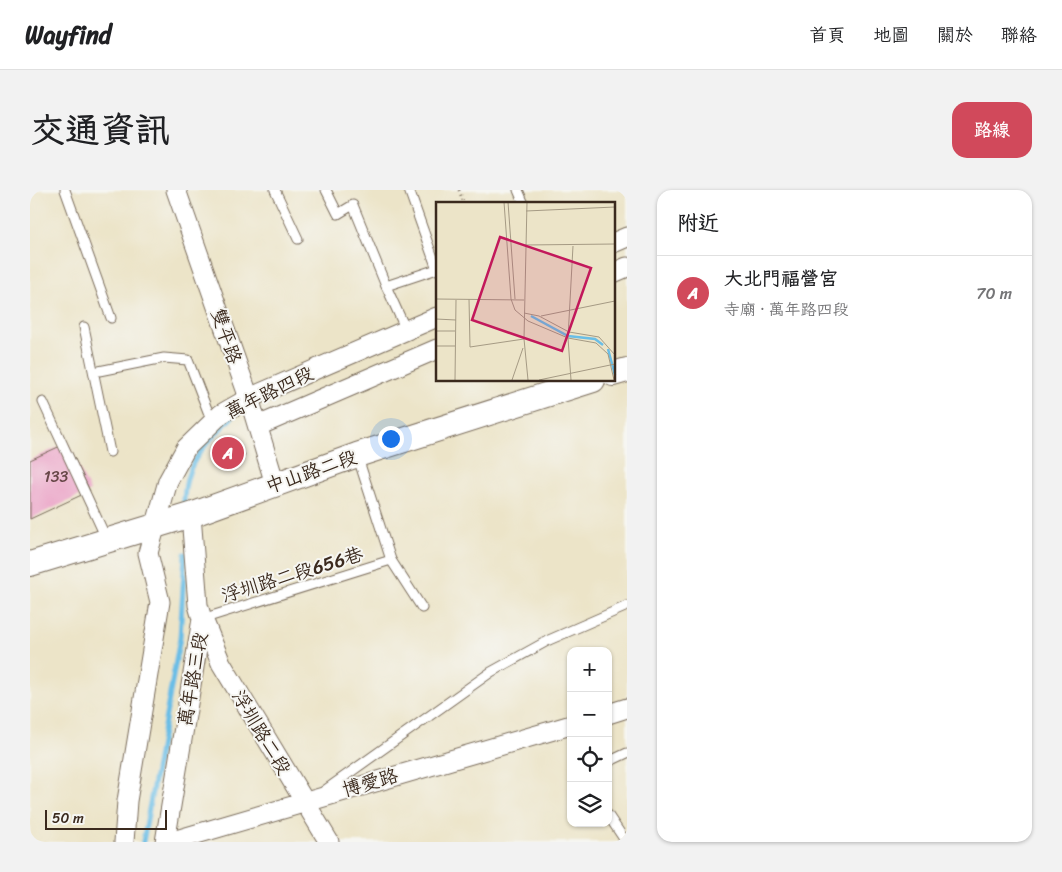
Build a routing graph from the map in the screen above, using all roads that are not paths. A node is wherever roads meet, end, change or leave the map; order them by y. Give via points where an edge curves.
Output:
1 (65, 190) edge
2 (176, 190) edge
3 (275, 190) edge
4 (326, 190) edge
5 (409, 190) edge
6 (518, 190) edge
7 (523, 202) edge
8 (627, 237) edge
9 (298, 239) dead end
10 (614, 243) edge
11 (436, 266) edge
12 (627, 267) edge
13 (436, 269) edge
14 (614, 272) edge
15 (386, 286) junction
16 (436, 317) edge
17 (111, 318) dead end
18 (84, 327) dead end
19 (406, 330) junction
20 (436, 349) edge
21 (627, 370) edge
22 (94, 372) junction
23 (614, 374) edge
24 (591, 381) edge
25 (249, 398) junction
26 (43, 402) dead end
27 (212, 423) junction
28 (258, 426) junction
29 (110, 452) dead end
30 (357, 455) junction
31 (275, 484) junction
32 (191, 515) junction
33 (156, 525) junction
34 (107, 540) junction
35 (391, 560) junction
36 (30, 564) edge
37 (627, 606) edge
38 (422, 608) dead end
39 (202, 619) junction
40 (627, 708) edge
41 (612, 713) edge
42 (567, 730) edge
43 (627, 753) edge
44 (612, 760) edge
45 (309, 800) junction
46 (612, 821) edge
47 (124, 842) edge
48 (165, 842) edge
49 (169, 842) edge
50 (329, 842) edge
51 (626, 842) edge

1 - 17 lane
2 - 25 street, 雙平路
3 - 9 lane
4 - 15 lane via 338,214 353,205
5 - 11 lane
6 - 7 lane
8 - 10 street
12 - 14 street
13 - 15 lane
15 - 19 lane
16 - 19 street, 萬年路四段
18 - 22 lane
19 - 25 street, 萬年路四段
20 - 28 street, 萬年路四段
21 - 23 street
22 - 27 lane via 164,358 188,360
22 - 29 lane
24 - 30 street, 中山路二段
25 - 27 street, 萬年路四段
25 - 28 street, 雙平路
26 - 34 lane
27 - 33 street, 萬年路四段 via 181,456 168,481
28 - 31 street, 雙平路
30 - 31 street, 中山路二段
30 - 35 lane
31 - 32 street, 中山路二段
32 - 33 street, 中山路二段
32 - 39 street, 萬年路三段 via 198,606
33 - 34 street, 中山路二段
33 - 47 street via 148,554 160,602 127,800
34 - 36 street, 中山路二段
35 - 38 lane
35 - 39 lane, 浮圳路二段656巷
37 - 45 lane via 549,640 492,672
39 - 45 street, 浮圳路二段 via 221,663
39 - 48 street, 萬年路三段
40 - 41 street
42 - 45 street, 博愛路
43 - 44 lane
45 - 49 street, 博愛路
45 - 50 street, 浮圳路二段
46 - 51 lane

